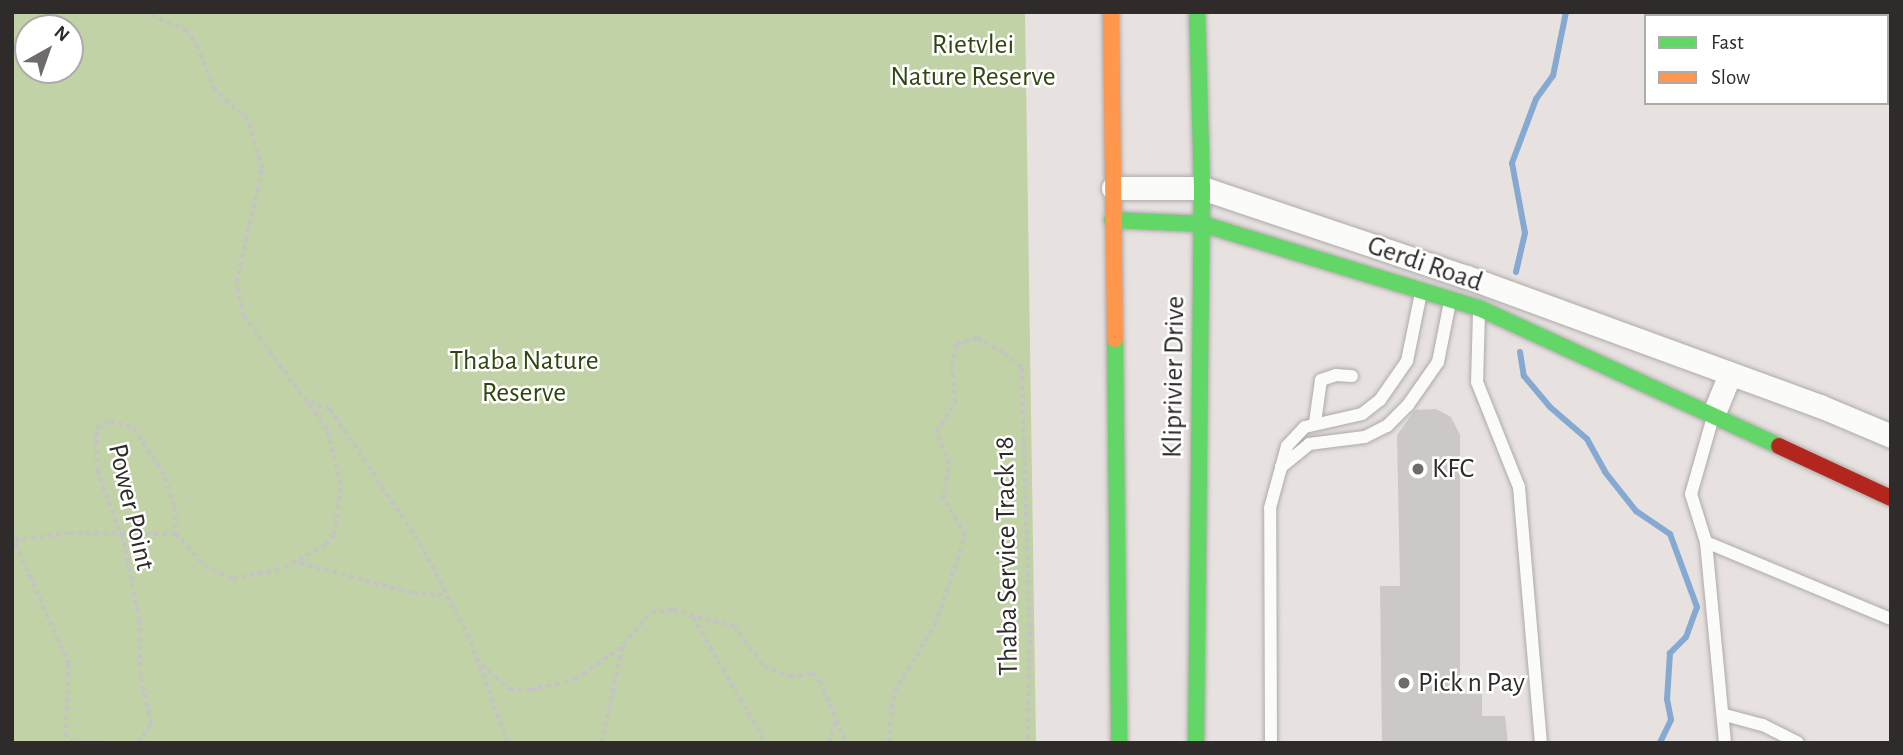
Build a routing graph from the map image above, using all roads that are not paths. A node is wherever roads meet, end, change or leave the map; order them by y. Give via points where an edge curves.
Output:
1 (1111, 12) edge
2 (1197, 12) edge
3 (1113, 188) junction
4 (1202, 188) junction
5 (1112, 220) junction
6 (1202, 224) junction
7 (1427, 263) junction
8 (1454, 272) junction
9 (1482, 283) junction
10 (1422, 289) junction
11 (1451, 298) junction
12 (1479, 308) junction
13 (1730, 374) junction
14 (1352, 376) dead end
15 (1714, 414) junction
16 (1315, 423) junction
17 (1891, 436) edge
18 (1280, 467) junction
19 (1891, 498) edge
20 (1706, 542) junction
21 (1891, 619) edge
22 (1725, 715) junction
23 (1119, 743) edge
24 (1196, 743) edge
25 (1271, 743) edge
26 (1541, 743) edge
27 (1725, 743) edge
28 (1798, 743) edge

1 - 3 main road, Kliprivier Drive
2 - 4 main road, Kliprivier Drive
3 - 4 street, Gerdi Road
3 - 5 main road, Kliprivier Drive
4 - 6 main road, Kliprivier Drive
4 - 7 street, Gerdi Road
5 - 6 main road, Gerdi Road
5 - 23 main road, Kliprivier Drive
6 - 10 main road, Gerdi Road
6 - 24 main road, Kliprivier Drive
7 - 8 street, Gerdi Road
7 - 10 lane
8 - 9 street, Gerdi Road
8 - 11 lane
9 - 12 lane
9 - 13 street, Gerdi Road
10 - 11 main road, Gerdi Road
10 - 16 lane via 1407,361 1397,380 1362,414
11 - 12 main road, Gerdi Road
11 - 18 lane via 1438,362 1387,426 1365,437 1309,444
12 - 15 main road, Gerdi Road
12 - 26 lane via 1477,382 1519,487
13 - 15 street
13 - 17 street, Gerdi Road
14 - 16 lane via 1321,380
15 - 19 main road, Gerdi Road
15 - 20 lane via 1691,494
16 - 18 lane via 1294,435
18 - 25 lane via 1270,508
20 - 21 lane
20 - 22 lane
22 - 27 lane
22 - 28 lane via 1763,725

